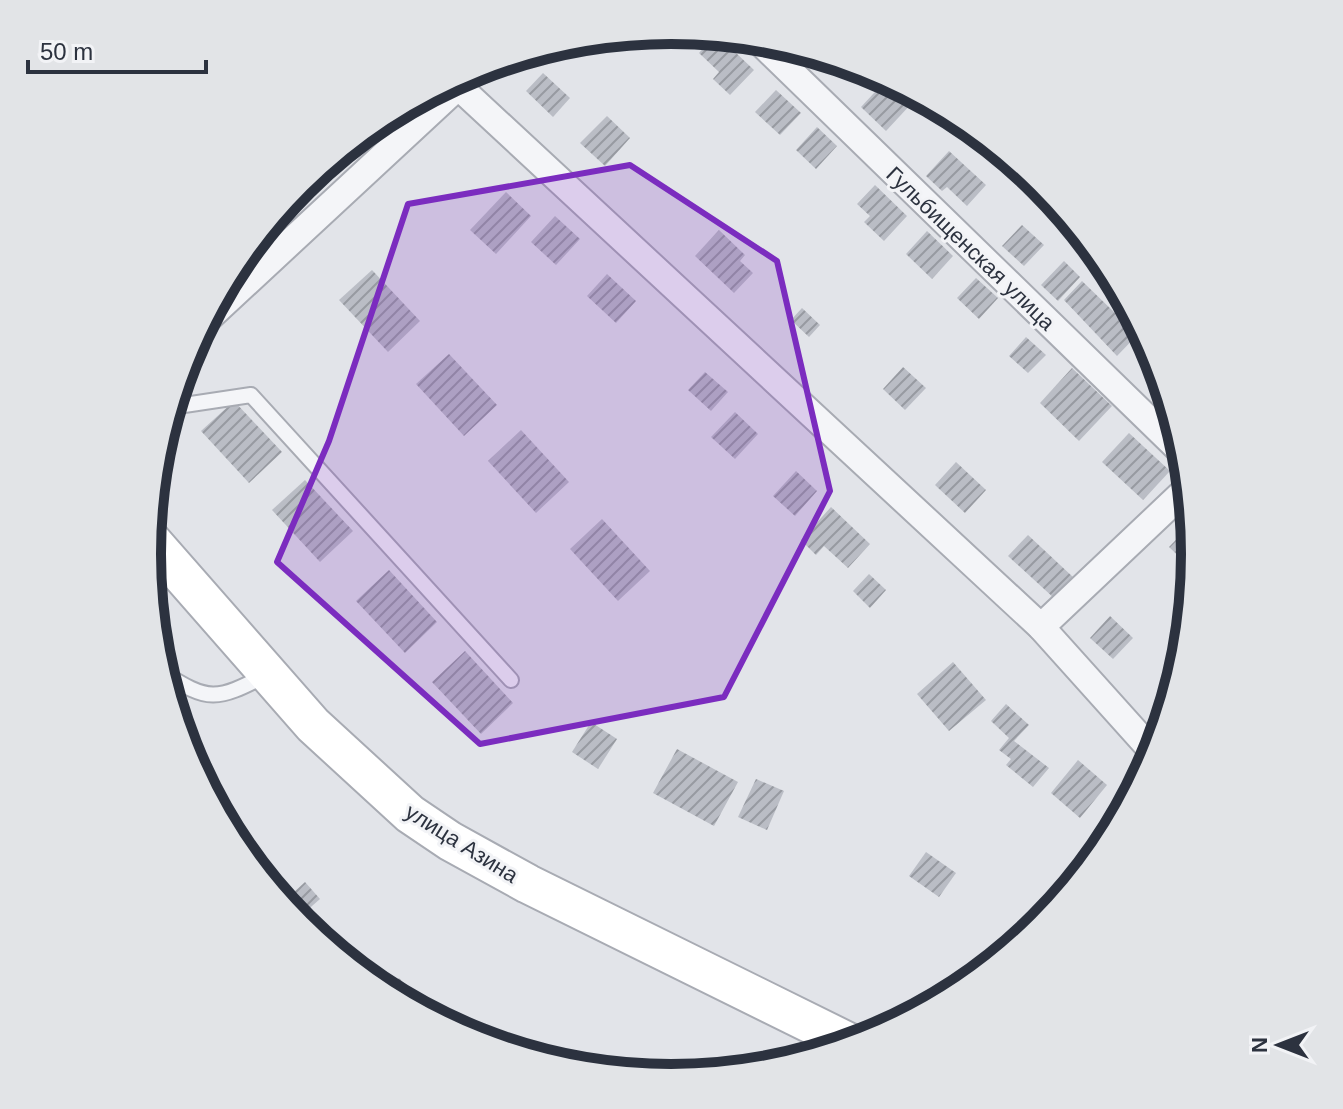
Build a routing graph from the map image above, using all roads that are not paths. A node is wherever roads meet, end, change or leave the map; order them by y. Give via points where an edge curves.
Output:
1 (773, 54) edge
2 (462, 90) edge
3 (454, 93) edge
4 (229, 299) edge
5 (183, 405) edge
6 (1169, 439) edge
7 (1179, 497) edge
8 (161, 552) edge
9 (1041, 627) junction
10 (269, 673) junction
11 (511, 680) dead end
12 (177, 681) edge
13 (1146, 743) edge
14 (828, 1040) edge

1 - 6 street, Гульбищенская улица
2 - 9 street
3 - 4 street
5 - 11 lane via 251,395
7 - 9 street
8 - 10 main road, улица Азина
9 - 13 street
10 - 12 lane via 217,697
10 - 14 main road, улица Азина via 370,780 450,841

